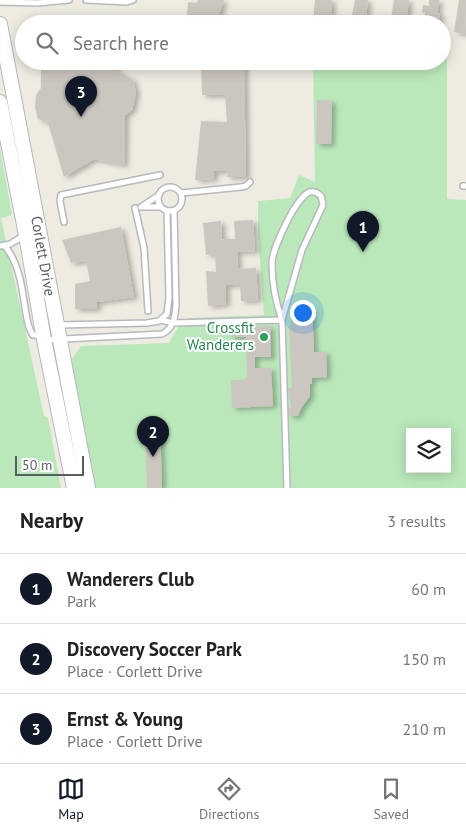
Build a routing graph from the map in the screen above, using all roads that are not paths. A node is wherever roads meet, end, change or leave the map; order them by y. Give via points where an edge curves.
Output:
1 (70, 0) edge
2 (86, 0) edge
3 (133, 0) edge
4 (0, 2) edge
5 (0, 24) edge
6 (0, 102) edge
7 (160, 175) dead end
8 (250, 182) dead end
9 (181, 193) junction
10 (159, 195) junction
11 (161, 207) junction
12 (135, 208) dead end
13 (171, 211) junction
14 (64, 222) dead end
15 (26, 235) junction
16 (2, 246) edge
17 (148, 311) dead end
18 (159, 320) junction
19 (282, 320) junction
20 (173, 323) junction
21 (56, 325) junction
22 (41, 334) junction
23 (59, 340) junction
24 (74, 488) edge
25 (88, 488) edge
26 (286, 488) edge

1 - 4 lane
2 - 3 lane
5 - 21 main road, Corlett Drive
6 - 15 main road, Corlett Drive
7 - 14 lane via 61,195
8 - 9 lane via 241,187
9 - 10 lane via 177,188 168,187
9 - 13 lane via 181,205
10 - 11 lane
10 - 11 lane via 141,207
11 - 13 lane
12 - 17 lane via 144,248
13 - 18 lane via 167,314
13 - 20 lane via 176,297
15 - 16 lane
15 - 22 main road, Corlett Drive
16 - 22 lane via 12,253 30,331
18 - 20 lane
18 - 21 lane
19 - 19 lane via 273,286 274,251 285,225 304,196 315,192 321,196 323,205 302,250
19 - 20 lane
19 - 26 lane
20 - 23 lane via 167,332 155,335
21 - 22 lane
21 - 23 main road, Corlett Drive
22 - 23 lane
22 - 24 main road, Corlett Drive
23 - 25 main road, Corlett Drive

